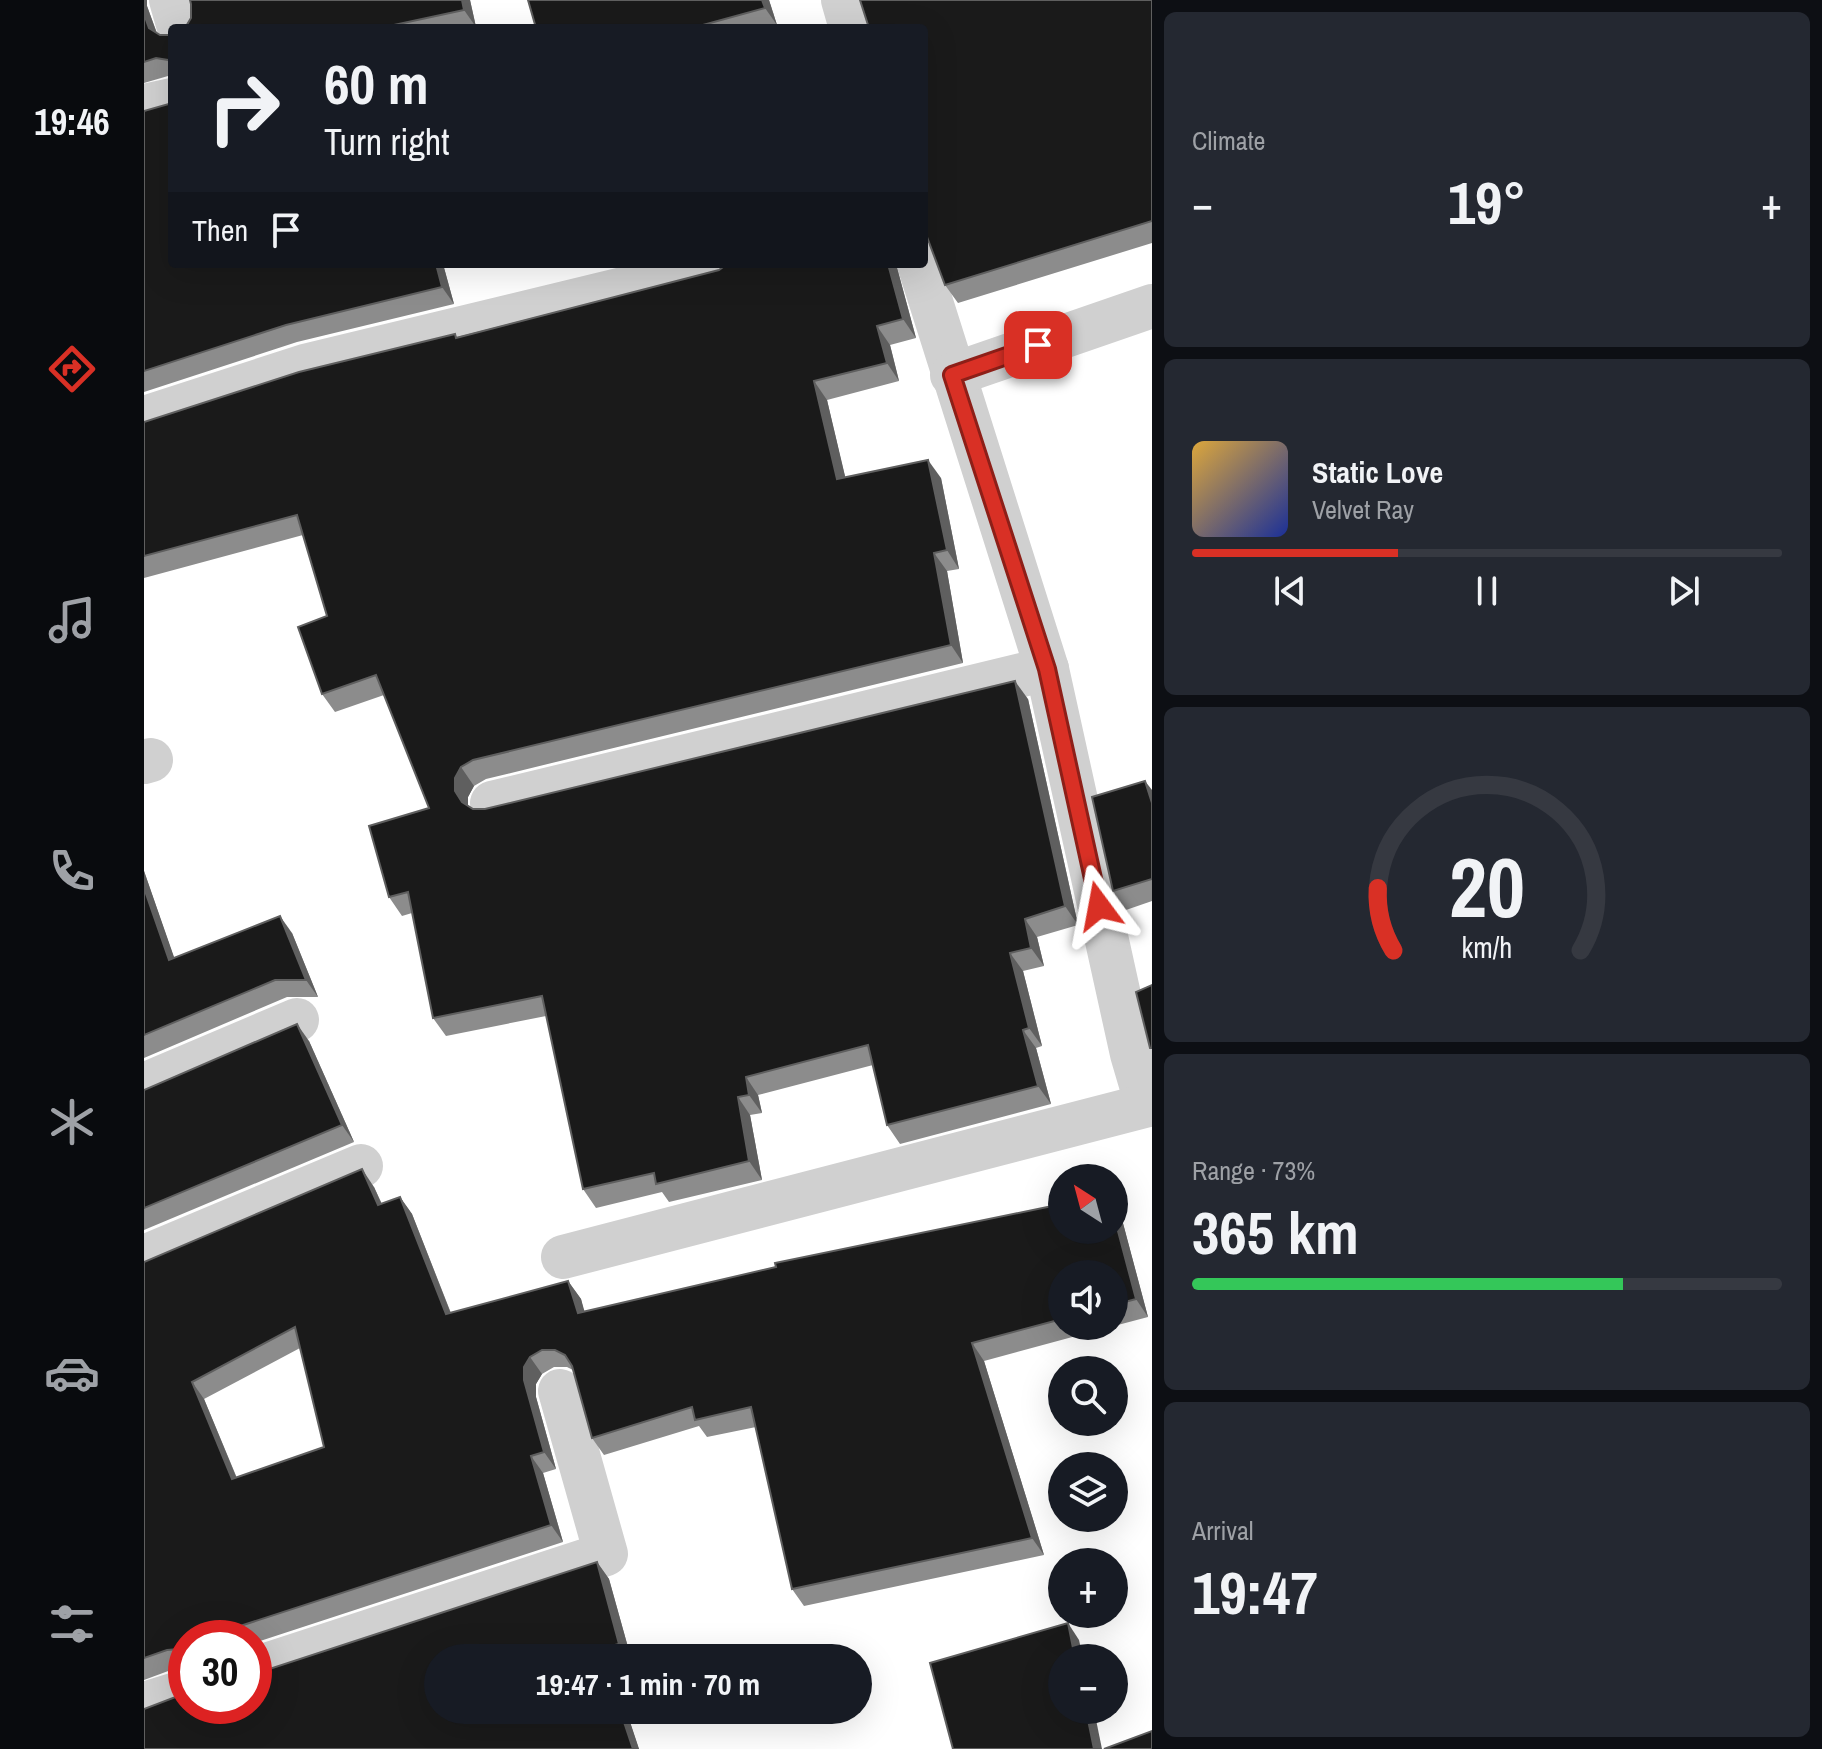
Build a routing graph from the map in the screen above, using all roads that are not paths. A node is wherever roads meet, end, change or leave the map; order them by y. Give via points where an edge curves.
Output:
1 (171, 0) edge
2 (843, 0) edge
3 (178, 24) edge
4 (850, 24) edge
5 (168, 101) edge
6 (144, 106) edge
7 (709, 268) edge
8 (920, 268) edge
9 (1152, 306) edge
10 (952, 375) junction
11 (144, 418) edge
12 (1047, 669) junction
13 (492, 803) dead end
14 (297, 1020) dead end
15 (144, 1085) edge
16 (1150, 1104) edge
17 (361, 1166) edge
18 (144, 1257) edge
19 (563, 1257) dead end
20 (560, 1391) dead end
21 (272, 1663) edge
22 (168, 1697) edge
23 (144, 1704) edge

1 - 3 street
2 - 4 street
5 - 6 street
7 - 11 street via 305,366
8 - 10 street
9 - 10 street
10 - 12 street
12 - 13 street
12 - 16 street via 1132,1054
14 - 15 street
16 - 19 street
17 - 18 street
20 - 21 street via 606,1554
22 - 23 street

